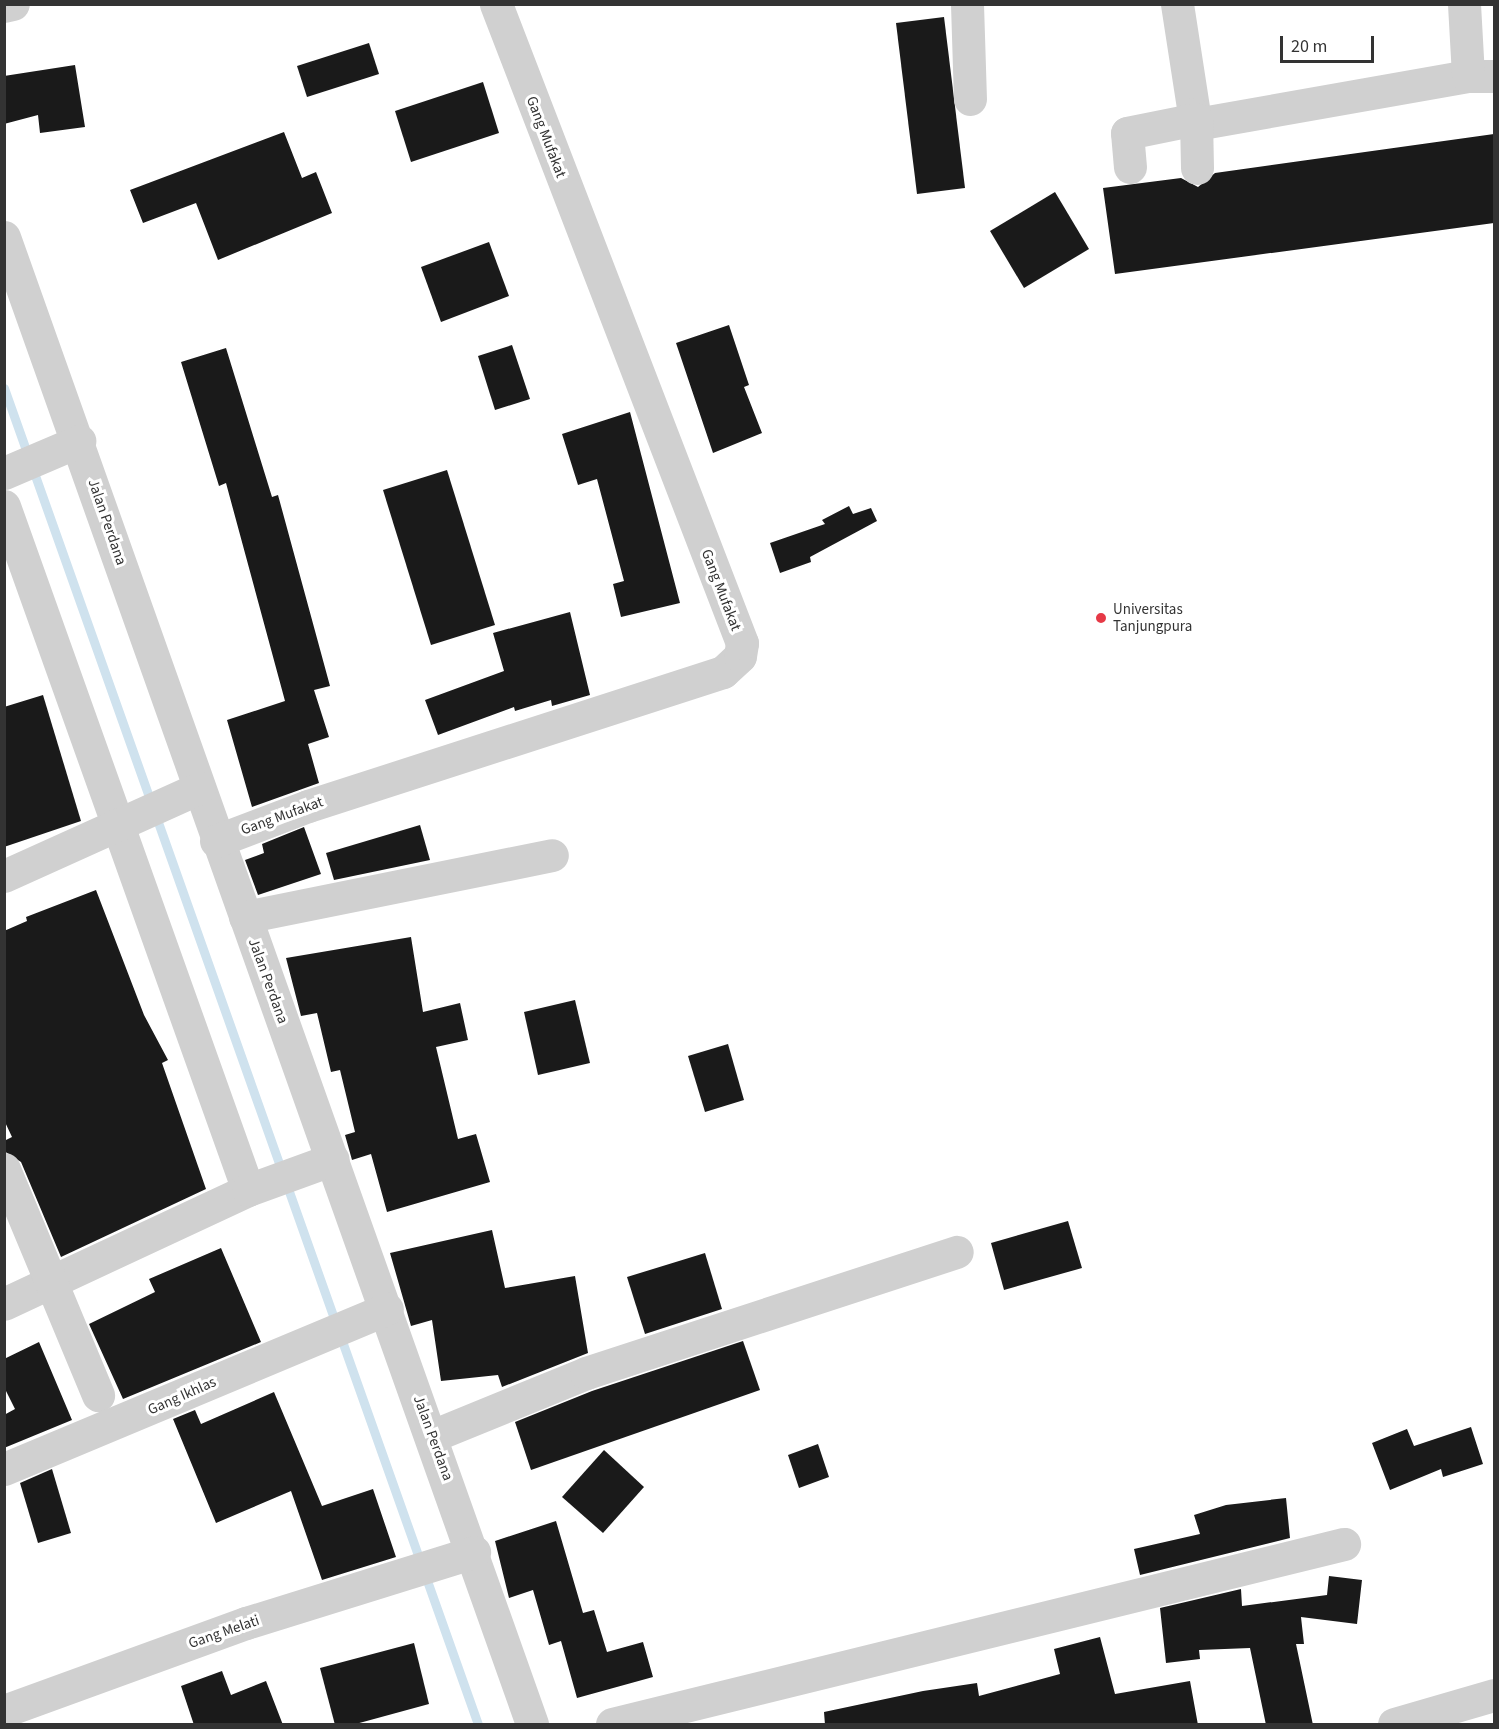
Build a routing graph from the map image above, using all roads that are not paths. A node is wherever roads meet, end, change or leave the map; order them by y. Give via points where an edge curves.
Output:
1 (13, 4) edge
2 (496, 4) edge
3 (967, 4) edge
4 (1177, 4) edge
5 (1464, 4) edge
6 (4, 6) edge
7 (1481, 76) edge
8 (970, 99) dead end
9 (1196, 119) junction
10 (1130, 166) dead end
11 (1197, 168) dead end
12 (6, 244) edge
13 (69, 445) junction
14 (4, 473) edge
15 (4, 506) edge
16 (194, 790) junction
17 (125, 820) junction
18 (216, 841) junction
19 (552, 855) dead end
20 (4, 876) edge
21 (245, 917) junction
22 (322, 1163) junction
23 (4, 1169) edge
24 (253, 1188) junction
25 (957, 1252) dead end
26 (51, 1283) junction
27 (4, 1304) edge
28 (372, 1314) junction
29 (98, 1395) dead end
30 (432, 1436) junction
31 (4, 1469) edge
32 (1344, 1544) dead end
33 (460, 1557) junction
34 (1494, 1695) edge
35 (4, 1711) edge
36 (532, 1725) edge
37 (612, 1725) edge
38 (1394, 1725) edge

1 - 6 street
2 - 18 street, Gang Mufakat via 742,643 740,656 723,672 308,806
3 - 8 street
4 - 9 street
5 - 7 street
7 - 9 street via 1210,123
9 - 10 street via 1128,133
9 - 11 street
12 - 13 street, Jalan Perdana
13 - 14 street
13 - 16 street, Jalan Perdana
15 - 17 street
16 - 17 street
16 - 18 street, Jalan Perdana
17 - 20 street
17 - 24 street
18 - 21 street, Jalan Perdana
19 - 21 street
21 - 22 street, Jalan Perdana
22 - 24 street
22 - 28 street, Jalan Perdana
23 - 26 street
24 - 26 street
25 - 30 street via 586,1373
26 - 27 street
26 - 29 street
28 - 30 street, Jalan Perdana
28 - 31 street, Gang Ikhlas
30 - 33 street, Jalan Perdana
32 - 37 street
33 - 35 street, Gang Melati via 246,1623
33 - 36 street, Jalan Perdana
34 - 38 street

